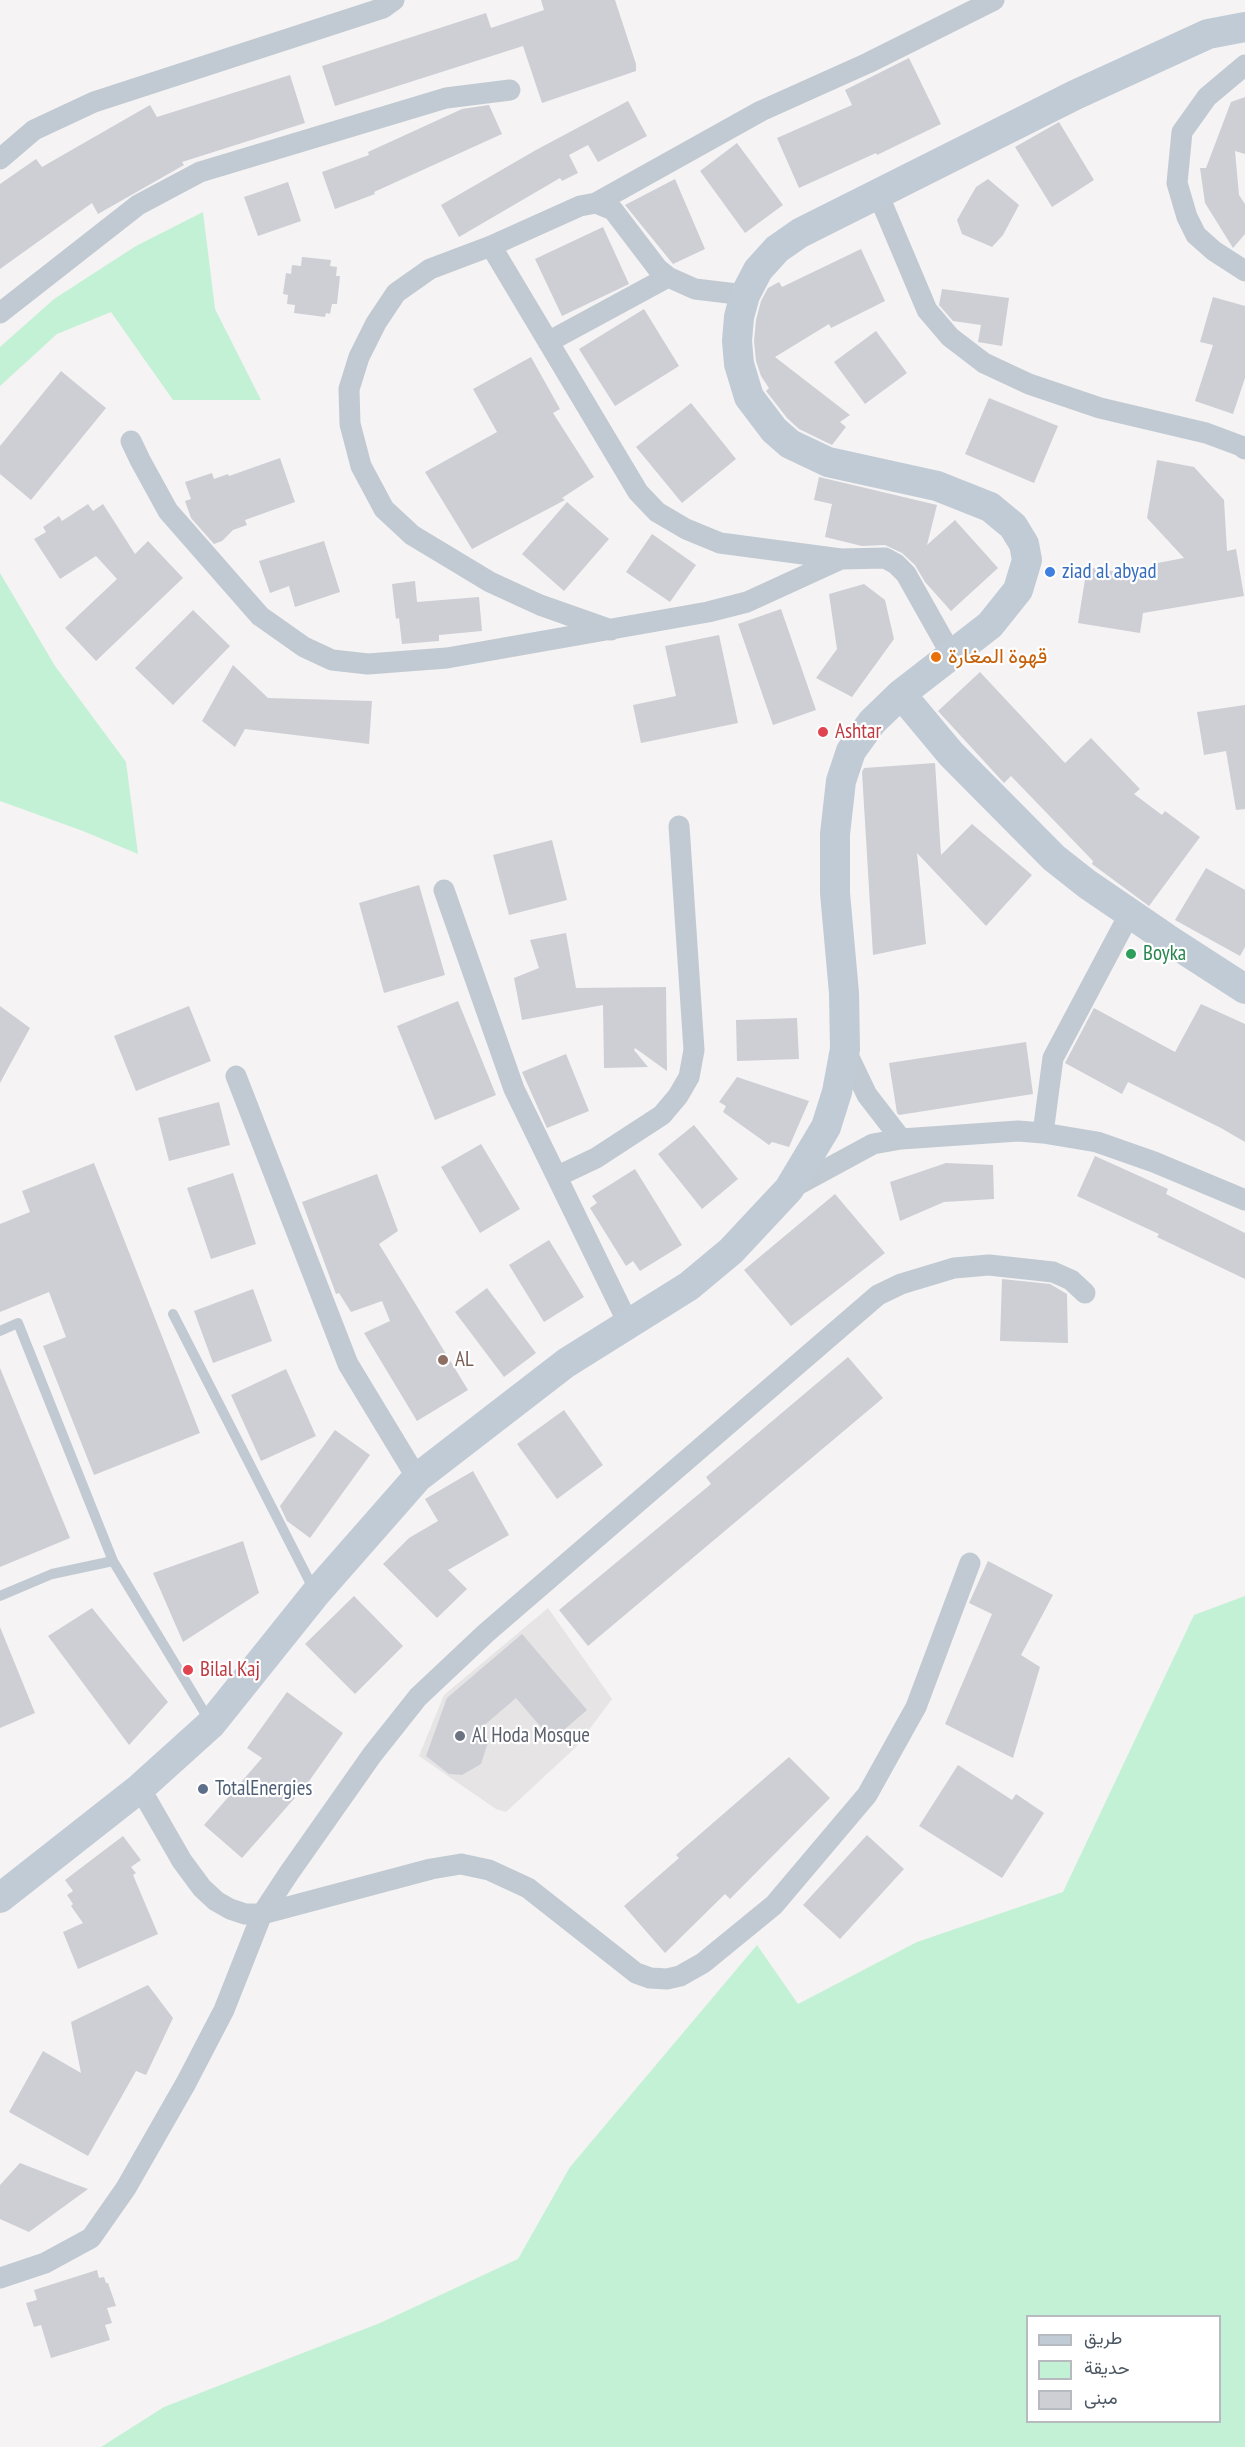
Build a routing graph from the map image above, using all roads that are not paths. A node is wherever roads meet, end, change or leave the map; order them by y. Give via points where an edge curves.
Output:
1 (394, 0) edge
2 (994, 0) edge
3 (1245, 27) edge
4 (1245, 65) edge
5 (510, 90) dead end
6 (0, 159) edge
7 (878, 194) junction
8 (596, 202) junction
9 (491, 246) junction
10 (1245, 271) edge
11 (668, 277) junction
12 (745, 295) junction
13 (0, 313) edge
14 (548, 342) junction
15 (132, 441) dead end
16 (1245, 449) edge
17 (841, 559) junction
18 (611, 630) junction
19 (951, 654) junction
20 (901, 694) junction
21 (680, 826) dead end
22 (444, 890) dead end
23 (1130, 913) junction
24 (1245, 988) edge
25 (844, 1048) junction
26 (236, 1076) dead end
27 (1043, 1133) junction
28 (901, 1139) junction
29 (558, 1176) junction
30 (789, 1189) junction
31 (1245, 1200) edge
32 (1085, 1293) dead end
33 (174, 1314) dead end
34 (628, 1323) junction
35 (0, 1331) edge
36 (417, 1479) junction
37 (114, 1561) junction
38 (970, 1563) dead end
39 (316, 1593) junction
40 (0, 1596) edge
41 (211, 1724) junction
42 (140, 1788) junction
43 (0, 1898) edge
44 (262, 1914) junction
45 (0, 2278) edge

1 - 6 street via 383,8 94,102 34,130
2 - 8 street via 761,111
3 - 7 main road via 1208,34 1180,46
4 - 10 street via 1207,97 1182,132 1177,183 1196,235
5 - 13 street via 446,98 200,172 138,206
7 - 12 main road via 800,233 777,249 758,270
7 - 16 street via 927,310 950,337 984,363 1029,384 1100,408 1206,433
8 - 9 street
8 - 11 street via 612,210
9 - 14 street
9 - 18 street via 430,269 396,293 376,322 358,357 349,389 350,424 362,466 384,509 412,535 490,582
11 - 12 street via 695,289
11 - 14 street
12 - 19 main road via 737,341 740,364 749,397 774,430 790,444 828,462 937,486 974,499 1013,526 1024,544 1027,560 1018,590 990,625
14 - 17 street via 638,492 657,512 720,543
15 - 18 street via 168,510 260,616 304,647 332,660 368,664 447,658
17 - 18 street via 747,602
17 - 19 street via 885,558 896,564 906,574
19 - 20 main road
20 - 23 main road via 951,754 1054,858
20 - 25 main road via 872,722 851,751 841,781 835,834
21 - 29 street via 694,1050 689,1077 662,1115 596,1158
22 - 29 street via 514,1089
23 - 24 main road
23 - 27 street via 1053,1058
25 - 28 street via 867,1095
25 - 30 main road via 826,1127
26 - 36 street via 348,1364
27 - 28 street via 1018,1131
27 - 31 street via 1097,1142
28 - 30 street via 873,1144
29 - 34 street
30 - 34 main road via 731,1251 689,1286
32 - 44 street via 1071,1280 1053,1272 989,1265 954,1268 878,1295 553,1573 418,1697 372,1755
33 - 39 lane
34 - 36 main road via 566,1363
35 - 37 lane via 18,1323
36 - 39 main road
37 - 40 lane via 52,1574
37 - 41 lane
38 - 44 street via 916,1707 867,1796 774,1905 703,1963 680,1976 650,1978 636,1973 528,1888 489,1870 461,1864
39 - 41 main road
41 - 42 main road
42 - 43 main road
42 - 44 street via 202,1888 230,1909
44 - 45 street via 224,2010 186,2083 136,2172 91,2238 68,2253

